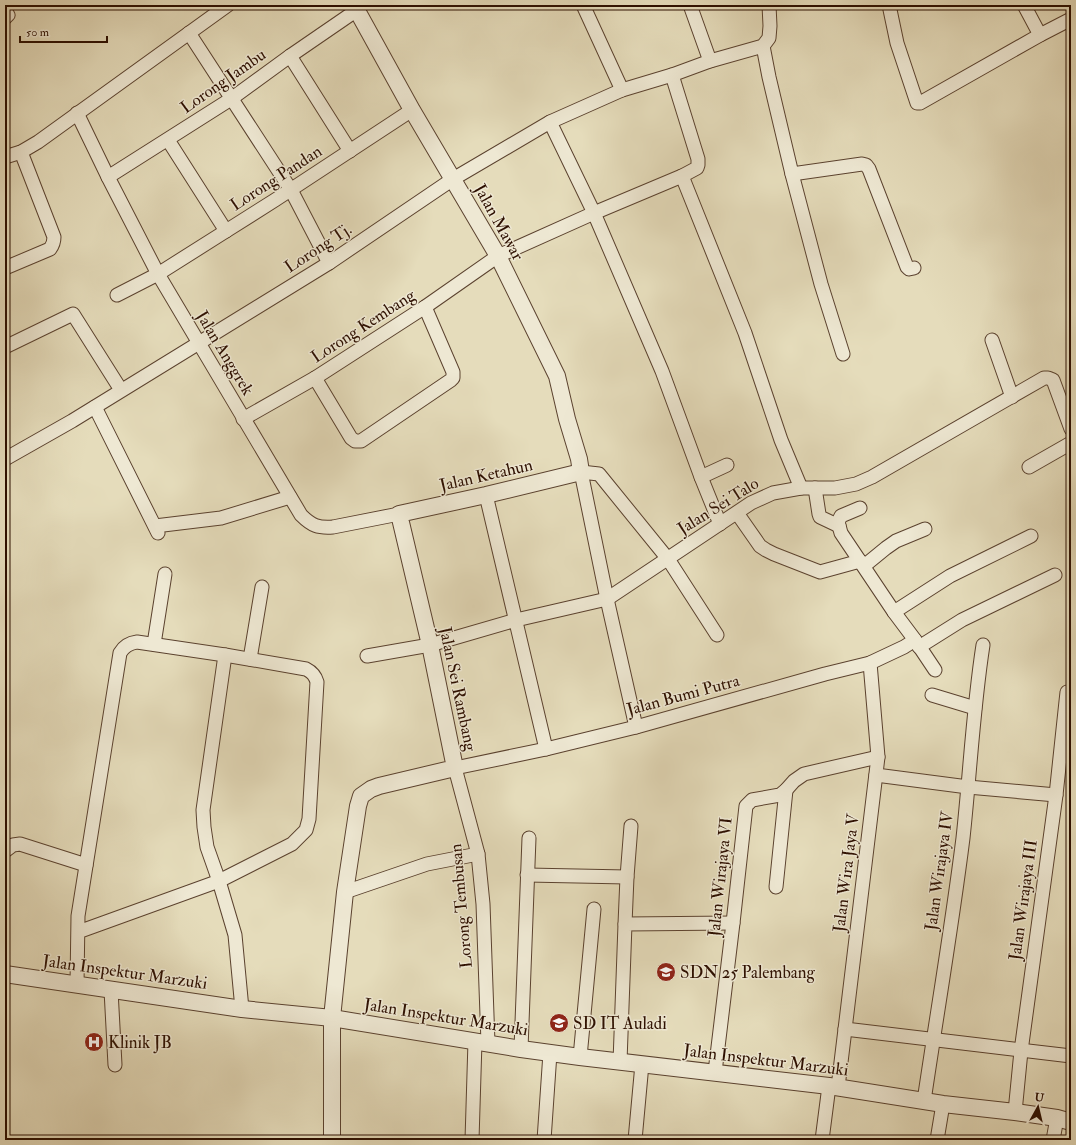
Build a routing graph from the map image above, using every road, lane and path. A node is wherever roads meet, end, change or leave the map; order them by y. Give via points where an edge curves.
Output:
1 (228, 5) edge
2 (583, 5) edge
3 (690, 5) edge
4 (769, 5) edge
5 (889, 5) edge
6 (1024, 5) edge
7 (355, 8) edge
8 (5, 10) edge
9 (5, 18) edge
10 (1071, 20) edge
11 (189, 33) junction
12 (1040, 35) junction
13 (763, 46) junction
14 (290, 56) junction
15 (710, 61) junction
16 (672, 75) junction
17 (622, 90) junction
18 (231, 99) junction
19 (412, 110) junction
20 (77, 113) junction
21 (550, 122) junction
22 (168, 140) junction
23 (350, 151) junction
24 (21, 152) junction
25 (5, 156) edge
26 (792, 174) junction
27 (682, 176) junction
28 (108, 178) junction
29 (453, 179) junction
30 (291, 190) junction
31 (594, 213) junction
32 (226, 231) junction
33 (498, 256) junction
34 (329, 263) junction
35 (5, 268) edge
36 (910, 268) dead end
37 (158, 274) junction
38 (117, 295) dead end
39 (425, 307) junction
40 (992, 340) dead end
41 (199, 342) junction
42 (5, 347) edge
43 (843, 354) dead end
44 (315, 378) junction
45 (121, 390) junction
46 (1012, 397) junction
47 (95, 407) junction
48 (243, 419) junction
49 (1071, 429) edge
50 (1071, 443) edge
51 (6, 457) edge
52 (727, 465) dead end
53 (1030, 467) dead end
54 (581, 472) junction
55 (701, 477) junction
56 (801, 488) junction
57 (815, 488) junction
58 (486, 495) junction
59 (290, 497) junction
60 (860, 508) dead end
61 (737, 513) junction
62 (399, 514) junction
63 (720, 524) junction
64 (839, 526) junction
65 (924, 529) dead end
66 (1031, 536) dead end
67 (668, 559) junction
68 (862, 563) junction
69 (165, 574) dead end
70 (1055, 575) dead end
71 (262, 587) dead end
72 (607, 599) junction
73 (894, 612) junction
74 (516, 620) junction
75 (717, 635) dead end
76 (917, 643) junction
77 (154, 644) junction
78 (430, 645) junction
79 (983, 646) dead end
80 (225, 655) junction
81 (367, 656) dead end
82 (250, 659) junction
83 (870, 663) junction
84 (935, 670) dead end
85 (1067, 692) dead end
86 (932, 695) dead end
87 (974, 708) junction
88 (636, 727) junction
89 (546, 749) junction
90 (878, 757) junction
91 (455, 768) junction
92 (876, 775) junction
93 (968, 787) junction
94 (786, 790) junction
95 (1056, 795) junction
96 (631, 826) dead end
97 (529, 838) dead end
98 (5, 851) edge
99 (478, 854) junction
100 (86, 865) junction
101 (527, 875) junction
102 (627, 877) junction
103 (219, 881) junction
104 (776, 888) dead end
105 (344, 892) junction
106 (594, 909) dead end
107 (734, 923) junction
108 (625, 924) junction
109 (78, 932) junction
110 (5, 974) edge
111 (77, 984) junction
112 (111, 990) junction
113 (242, 1009) junction
114 (332, 1018) junction
115 (845, 1029) junction
116 (933, 1040) junction
117 (482, 1042) junction
118 (521, 1049) junction
119 (1021, 1051) junction
120 (550, 1053) junction
121 (1071, 1056) edge
122 (580, 1057) junction
123 (620, 1062) junction
124 (642, 1064) junction
125 (115, 1065) dead end
126 (715, 1072) junction
127 (833, 1087) junction
128 (924, 1101) junction
129 (943, 1104) junction
130 (1015, 1112) junction
131 (1064, 1120) edge
132 (332, 1140) edge
133 (472, 1140) edge
134 (544, 1140) edge
135 (635, 1140) edge
136 (822, 1140) edge
137 (937, 1140) edge
138 (1053, 1140) edge

1 - 11 street
2 - 17 street
3 - 15 street
4 - 13 street via 769,38
5 - 12 street via 897,43 918,104
6 - 12 street
7 - 14 street, Lorong Jambu
7 - 19 street, Jalan Mawar
8 - 9 street via 8,16
10 - 12 street
11 - 18 street
11 - 20 street
13 - 15 street, Lorong Tj.
13 - 26 street
14 - 18 street, Lorong Jambu
14 - 23 street
15 - 16 street, Lorong Tj.
16 - 17 street, Lorong Tj.
16 - 27 street, Lorong Kembang via 698,162 697,168
17 - 21 street, Lorong Tj.
18 - 22 street, Lorong Jambu
18 - 30 street
19 - 23 street, Lorong Pandan
19 - 29 street, Jalan Mawar
20 - 24 street
20 - 28 street, Jalan Anggrek
21 - 29 street, Lorong Tj.
21 - 31 street
22 - 28 street, Lorong Jambu
22 - 32 street
23 - 30 street, Lorong Pandan
24 - 25 street
24 - 35 street via 54,242 50,249
26 - 36 street via 866,165
26 - 43 street via 821,284
27 - 31 street, Lorong Kembang
27 - 56 street via 745,333 781,440
28 - 37 street, Jalan Anggrek
29 - 33 street, Jalan Mawar
29 - 34 street, Lorong Tj.
30 - 32 street, Lorong Pandan
30 - 34 street
31 - 33 street, Lorong Kembang
31 - 55 street via 662,371
32 - 37 street, Lorong Pandan
33 - 39 street, Lorong Kembang
33 - 54 street, Jalan Mawar via 557,376
34 - 41 street, Lorong Tj.
37 - 38 street, Lorong Pandan
37 - 41 street, Jalan Anggrek
39 - 44 street, Lorong Kembang
39 - 44 street via 453,372 453,378 361,441 351,438
40 - 46 street
41 - 45 street, Lorong Tj.
41 - 48 street, Jalan Anggrek
42 - 45 street via 73,314
44 - 48 street, Lorong Kembang
45 - 47 street, Lorong Tj.
46 - 49 street, Jalan Sei Talo via 1044,378 1050,378 1053,380
46 - 57 street, Jalan Sei Talo via 872,477 856,484
47 - 51 street, Lorong Tj.
47 - 59 street via 157,529 221,518
48 - 59 street, Jalan Anggrek
50 - 53 street
52 - 55 street
54 - 58 street, Jalan Ketahun
54 - 67 street via 600,474
54 - 72 street
55 - 63 street
56 - 57 street, Jalan Sei Talo
56 - 61 street, Jalan Sei Talo via 773,493
57 - 64 street via 818,514
58 - 62 street, Jalan Ketahun
58 - 74 street
59 - 62 street, Jalan Anggrek via 307,522 322,528
60 - 64 street via 841,516
61 - 63 street, Jalan Sei Talo
61 - 68 street via 760,546 774,554 820,572
62 - 78 street, Jalan Sei Rambang
63 - 67 street, Jalan Sei Talo
64 - 68 street
65 - 68 street via 896,541
66 - 73 street via 950,576
67 - 72 street, Jalan Sei Talo
67 - 75 street
68 - 73 street
69 - 77 street
70 - 76 street, Jalan Bumi Putra
71 - 82 street
72 - 74 street, Jalan Sei Talo
72 - 88 street
73 - 76 street
74 - 78 street, Jalan Sei Talo
74 - 89 street
76 - 83 street, Jalan Bumi Putra
76 - 84 street
77 - 80 street
77 - 100 street via 130,643 120,653
78 - 81 street, Jalan Sei Talo
78 - 91 street, Jalan Sei Rambang
79 - 87 street, Jalan Wirajaya IV
80 - 82 street
80 - 103 street via 203,810 207,847
82 - 103 street via 306,668 316,676 309,820 306,830 292,844
83 - 88 street, Jalan Bumi Putra
83 - 90 street, Jalan Wira Jaya V
85 - 95 street, Jalan Wirajaya III
86 - 87 street
87 - 93 street, Jalan Wirajaya IV
88 - 89 street, Jalan Bumi Putra
89 - 91 street, Jalan Bumi Putra
90 - 92 street, Jalan Wira Jaya V
90 - 94 street, Jalan Wirajaya VI via 804,774
91 - 99 street, Lorong Tembusan
91 - 105 street, Jalan Sei Rambang via 379,786 361,796
92 - 93 street
92 - 115 street, Jalan Wira Jaya V
93 - 95 street
93 - 116 street, Jalan Wirajaya IV via 959,868
94 - 104 street
94 - 107 street, Jalan Wirajaya VI via 775,797 752,800 746,806
95 - 119 street, Jalan Wirajaya III
96 - 102 street
97 - 101 street
98 - 100 street via 13,845 20,844
99 - 105 street via 427,864
99 - 117 street, Lorong Tembusan via 483,912
100 - 109 street
101 - 102 street
101 - 118 street
102 - 108 street
103 - 109 street
103 - 113 street via 236,935
105 - 114 street, Jalan Sei Rambang
106 - 122 street
107 - 108 street
107 - 126 street, Jalan Wirajaya VI
108 - 123 street
109 - 111 street
110 - 111 street, Jalan Inspektur Marzuki
111 - 112 street, Jalan Inspektur Marzuki
112 - 113 street, Jalan Inspektur Marzuki
112 - 125 street
113 - 114 street, Jalan Inspektur Marzuki
114 - 117 street, Jalan Inspektur Marzuki
114 - 132 street, Jalan Sei Rambang
115 - 116 street
115 - 127 street, Jalan Wira Jaya V
116 - 119 street
116 - 128 street, Jalan Wirajaya IV
117 - 118 street, Jalan Inspektur Marzuki
117 - 133 street, Lorong Tembusan
118 - 120 street, Jalan Inspektur Marzuki
119 - 121 street
119 - 130 street, Jalan Wirajaya III
120 - 122 street, Jalan Inspektur Marzuki
120 - 134 street
122 - 123 street, Jalan Inspektur Marzuki
123 - 124 street, Jalan Inspektur Marzuki
124 - 126 street, Jalan Inspektur Marzuki
124 - 135 street
126 - 127 street, Jalan Inspektur Marzuki
127 - 128 street, Jalan Inspektur Marzuki
127 - 136 street, Jalan Wira Jaya V
128 - 129 street, Jalan Inspektur Marzuki
129 - 130 street, Jalan Inspektur Marzuki
129 - 137 street
130 - 131 street, Jalan Inspektur Marzuki
131 - 138 street

